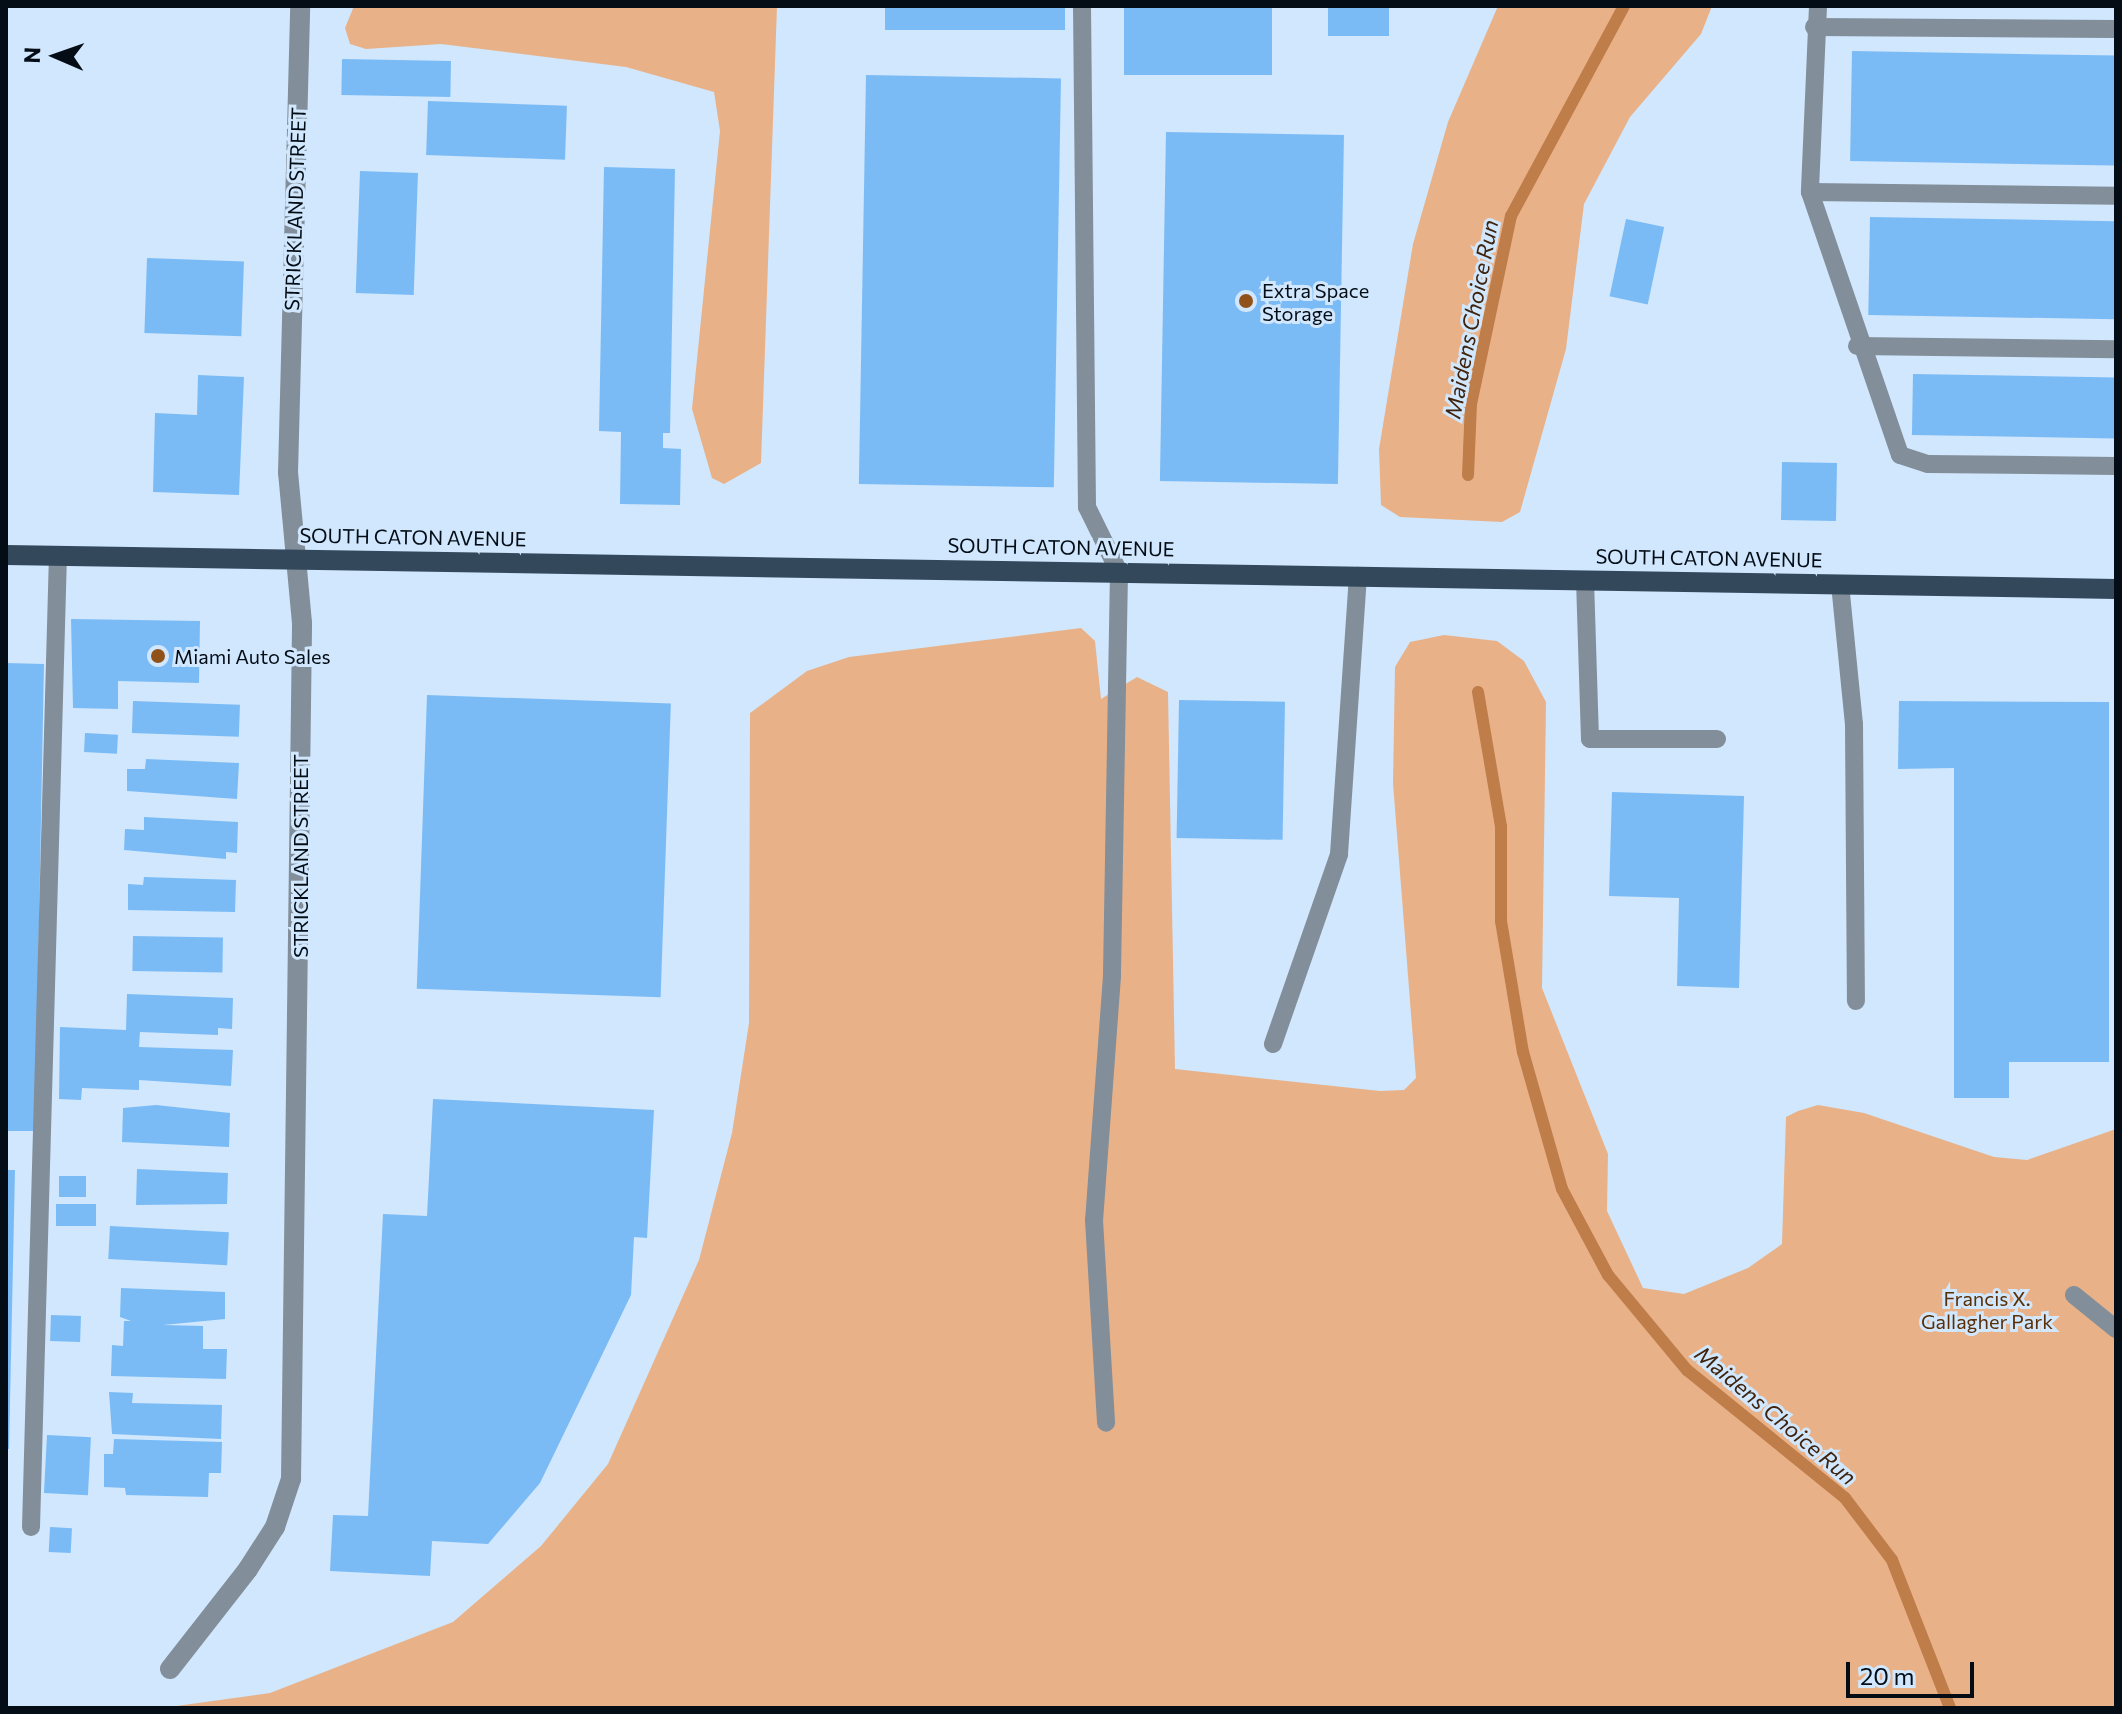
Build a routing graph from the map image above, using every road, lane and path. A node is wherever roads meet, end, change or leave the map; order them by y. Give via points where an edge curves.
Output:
1 (300, 6) edge
2 (1082, 6) edge
3 (1818, 6) edge
4 (1814, 27) junction
5 (2116, 29) edge
6 (1810, 192) junction
7 (2116, 196) edge
8 (1857, 346) junction
9 (2116, 349) edge
10 (2116, 466) edge
11 (6, 555) edge
12 (58, 556) junction
13 (296, 559) junction
14 (1119, 572) junction
15 (1358, 576) junction
16 (1585, 580) junction
17 (1840, 584) junction
18 (2116, 589) edge
19 (1717, 739) dead end
20 (1856, 1001) dead end
21 (1273, 1044) dead end
22 (2074, 1295) dead end
23 (2116, 1329) edge
24 (1106, 1423) dead end
25 (31, 1527) dead end
26 (170, 1669) dead end

1 - 13 street, STRICKLAND STREET via 288,473
2 - 14 lane via 1087,507
3 - 4 lane
4 - 5 lane
4 - 6 lane
6 - 7 lane
6 - 8 lane
8 - 9 lane
8 - 10 lane via 1900,455 1928,464
11 - 12 main road, SOUTH CATON AVENUE
12 - 13 main road, SOUTH CATON AVENUE
12 - 25 lane
13 - 14 main road, SOUTH CATON AVENUE
13 - 26 street, STRICKLAND STREET via 302,623 291,1479 268,1538
14 - 15 main road, SOUTH CATON AVENUE
14 - 24 lane via 1112,976 1094,1220
15 - 16 main road, SOUTH CATON AVENUE
15 - 21 lane via 1339,854
16 - 17 main road, SOUTH CATON AVENUE
16 - 19 lane via 1590,739
17 - 18 main road, SOUTH CATON AVENUE
17 - 20 lane via 1854,724
22 - 23 lane

